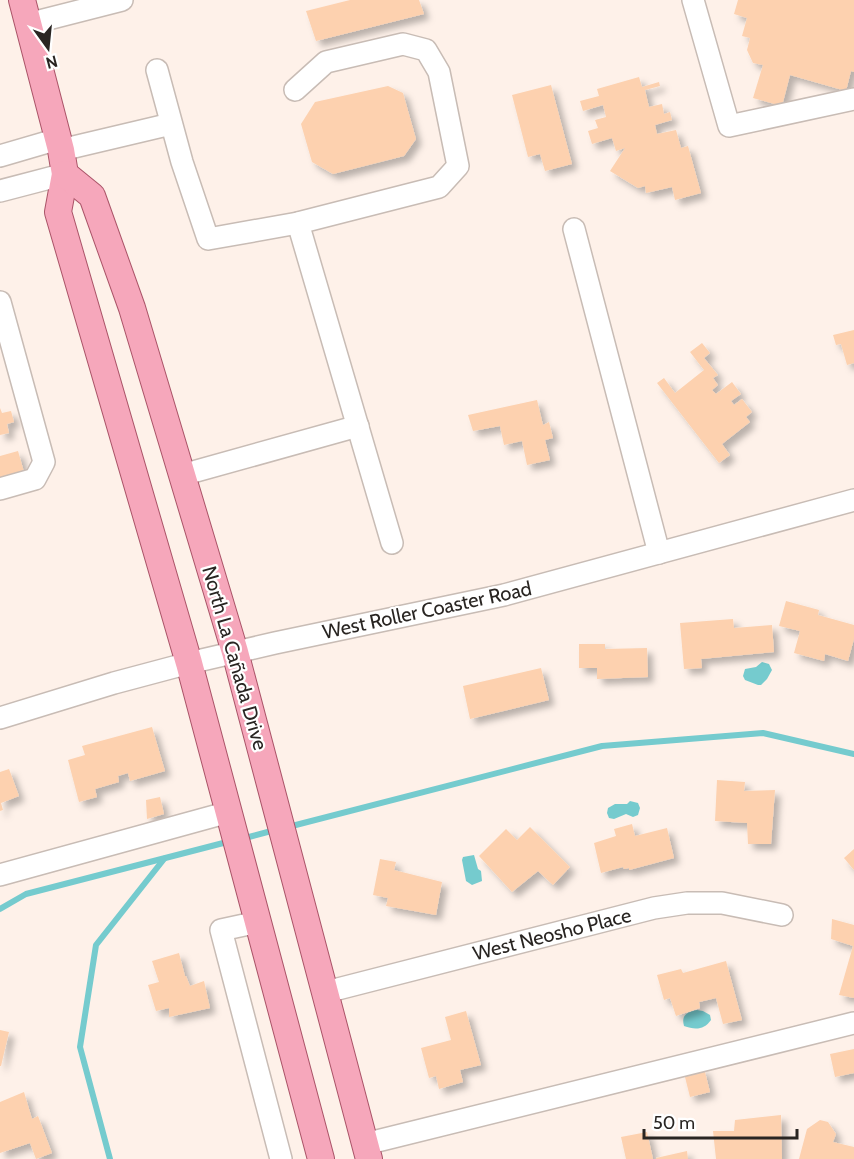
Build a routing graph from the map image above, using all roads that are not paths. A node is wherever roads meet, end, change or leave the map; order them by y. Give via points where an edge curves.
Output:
1 (122, 0) edge
2 (693, 0) edge
3 (25, 12) edge
4 (157, 70) dead end
5 (295, 90) dead end
6 (854, 99) edge
7 (171, 124) junction
8 (61, 154) junction
9 (0, 156) edge
10 (0, 191) edge
11 (298, 223) junction
12 (574, 229) dead end
13 (0, 302) edge
14 (358, 426) junction
15 (182, 475) junction
16 (0, 489) edge
17 (854, 500) edge
18 (392, 543) dead end
19 (659, 553) junction
20 (236, 652) junction
21 (189, 663) junction
22 (0, 718) edge
23 (230, 816) junction
24 (0, 875) edge
25 (782, 915) dead end
26 (258, 922) junction
27 (326, 992) junction
28 (854, 1023) edge
29 (367, 1152) edge
30 (281, 1159) edge
31 (321, 1159) edge

1 - 3 street
2 - 6 street via 729,126
3 - 8 main road
4 - 7 street
5 - 11 street via 326,62 403,44 426,50 439,72 458,166 439,187
7 - 8 street
7 - 11 street via 208,239
8 - 9 street
8 - 10 street
8 - 15 main road, North La Cañada Drive via 92,196 132,308
8 - 21 main road via 58,212
11 - 14 street
12 - 19 street
13 - 16 street via 44,462 35,479
14 - 15 street
14 - 18 street
15 - 20 main road, North La Cañada Drive
17 - 19 street, West Roller Coaster Road
19 - 20 street, West Roller Coaster Road via 453,606
20 - 21 street, West Roller Coaster Road
20 - 27 main road, North La Cañada Drive
21 - 22 street, West Roller Coaster Road
21 - 23 main road
23 - 24 street
23 - 26 main road
25 - 27 street, West Neosho Place via 722,903 654,908
26 - 30 street via 221,930
26 - 31 main road
27 - 29 main road, North La Cañada Drive
28 - 29 street

